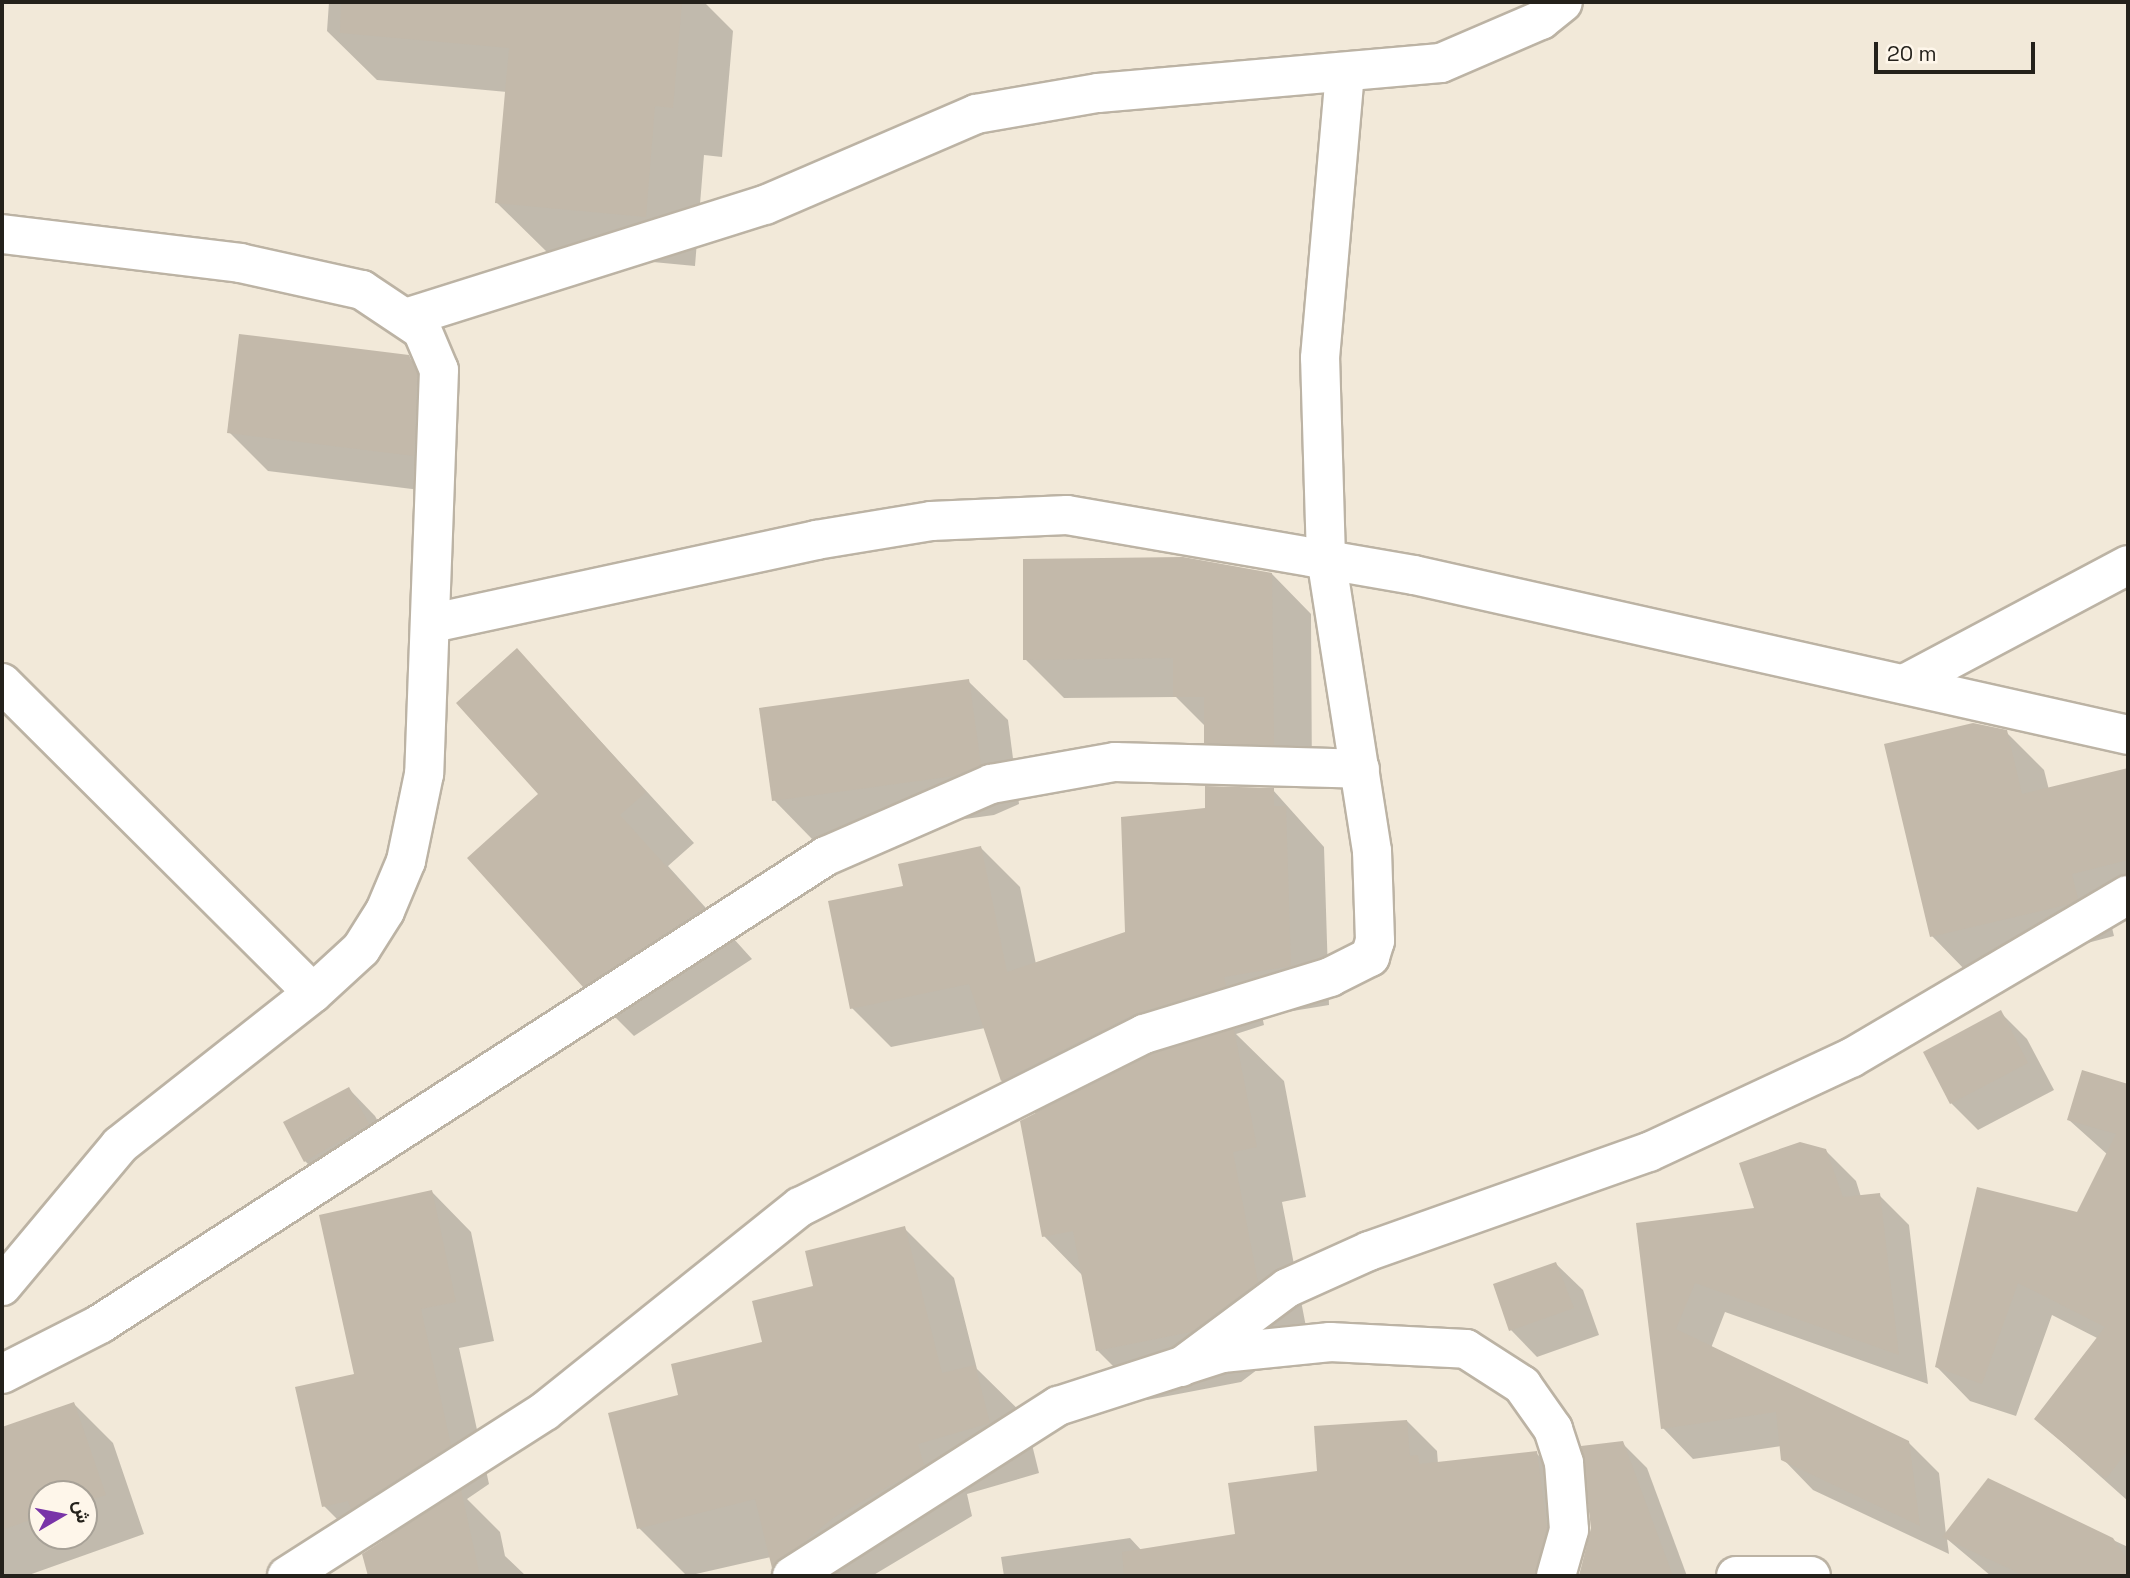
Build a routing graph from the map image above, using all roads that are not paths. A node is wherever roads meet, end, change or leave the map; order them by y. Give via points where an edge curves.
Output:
1 (1563, 2) edge
2 (1345, 73) junction
3 (2, 234) edge
4 (409, 317) junction
5 (1326, 558) junction
6 (2128, 565) edge
7 (433, 623) junction
8 (1906, 682) junction
9 (2, 683) edge
10 (2128, 734) edge
11 (1360, 769) junction
12 (2128, 895) edge
13 (313, 993) junction
14 (2, 1286) edge
15 (1181, 1367) junction
16 (2, 1374) edge
17 (287, 1576) edge
18 (792, 1576) edge
19 (1556, 1576) edge
20 (1736, 1576) edge
21 (1811, 1576) edge

1 - 2 street via 1541,20 1441,63
2 - 4 street via 1098,93 976,114 765,205
2 - 5 street via 1320,358
3 - 4 street via 303,276 362,290
4 - 7 street via 429,339 439,370
5 - 7 street via 1067,515 931,521
5 - 8 street
5 - 11 street
6 - 8 street
7 - 13 street via 424,774 406,861 361,949
8 - 10 street
9 - 13 street
11 - 16 street via 1115,762 991,784 826,856 100,1324
11 - 17 street via 1372,851 1375,942 1370,957 1330,976 1144,1034 800,1207 545,1411
12 - 15 street via 1851,1058 1649,1152 1369,1251 1287,1288
13 - 14 street via 120,1145
15 - 18 street via 1058,1406
15 - 19 street via 1222,1353 1329,1342 1437,1345 1494,1362 1541,1408 1564,1463 1569,1530
20 - 21 street

